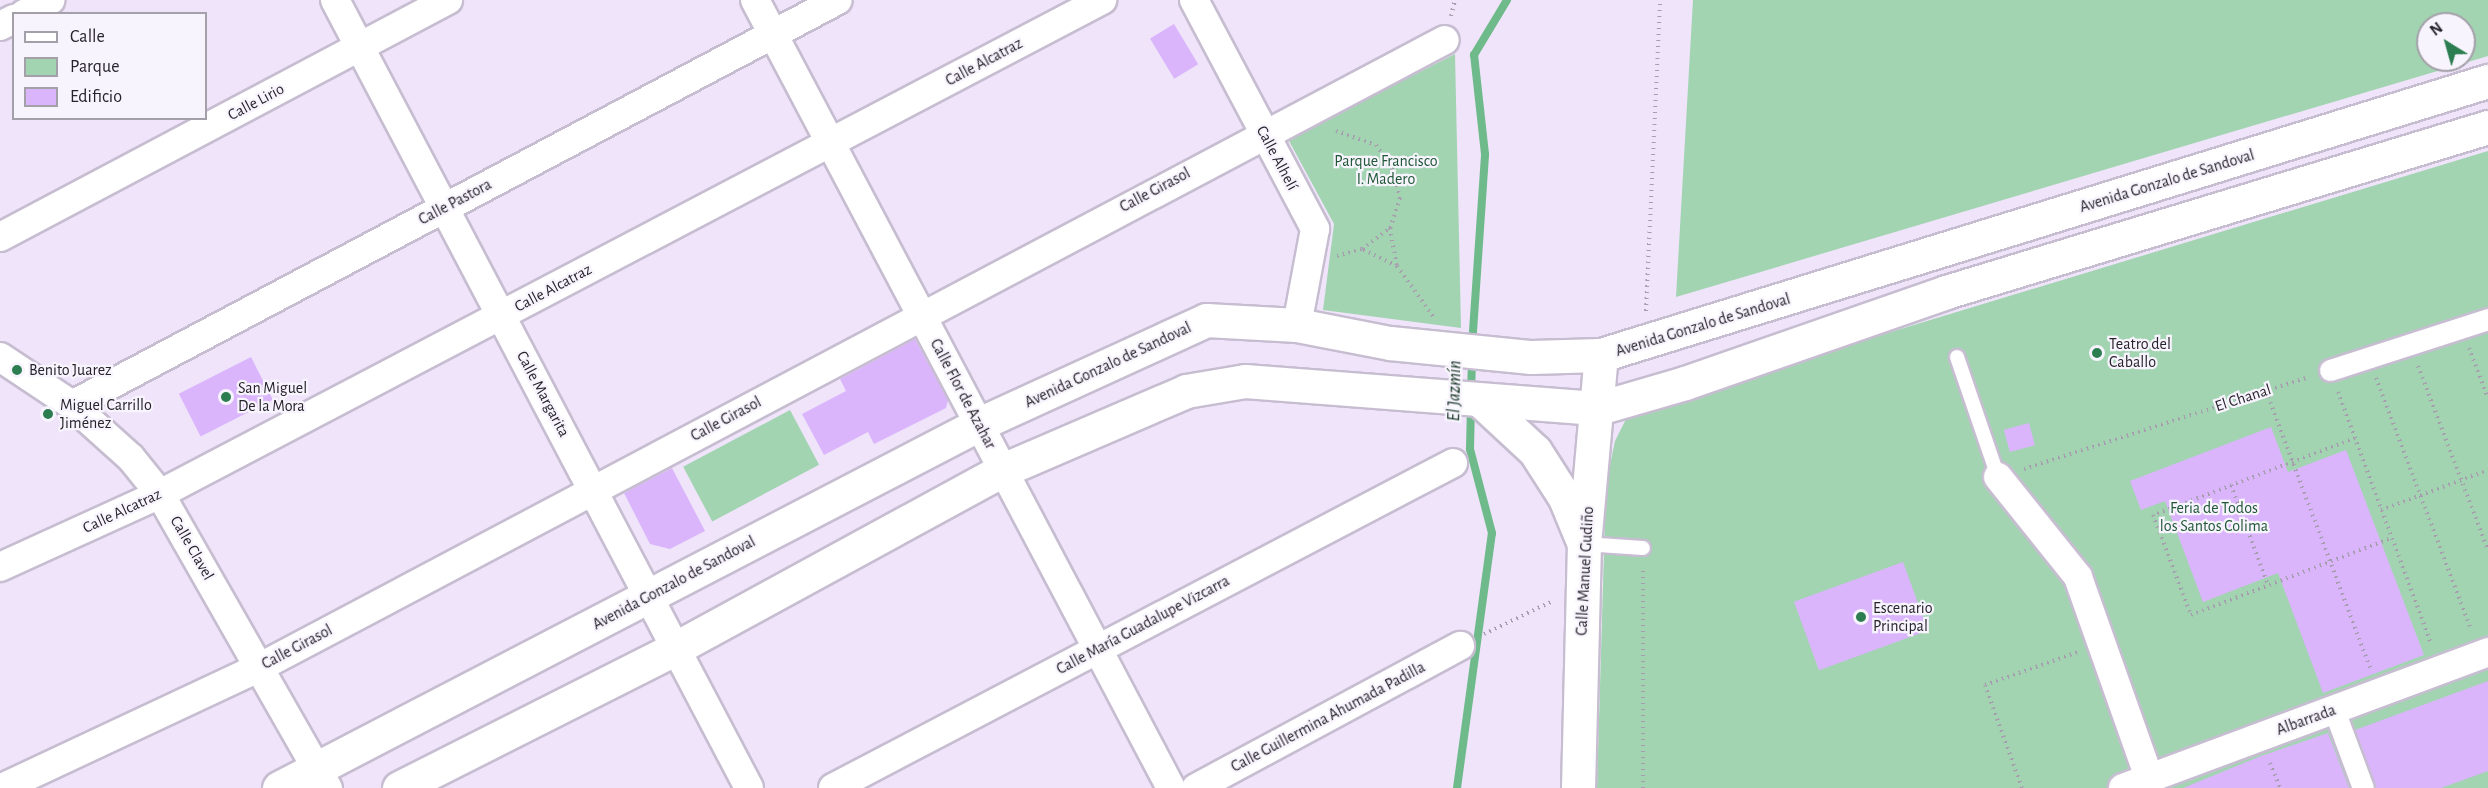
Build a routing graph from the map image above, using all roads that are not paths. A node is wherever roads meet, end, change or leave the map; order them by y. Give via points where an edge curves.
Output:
1 (50, 0) edge
2 (335, 0) edge
3 (448, 0) edge
4 (755, 0) edge
5 (838, 0) edge
6 (1102, 0) edge
7 (1194, 0) edge
8 (28, 12) edge
9 (773, 34) junction
10 (1445, 40) dead end
11 (360, 47) junction
12 (2488, 81) edge
13 (2488, 127) edge
14 (1263, 132) junction
15 (830, 142) junction
16 (445, 208) junction
17 (0, 237) edge
18 (501, 315) junction
19 (921, 315) junction
20 (2488, 319) edge
21 (1297, 325) junction
22 (1601, 355) junction
23 (0, 357) edge
24 (1957, 357) dead end
25 (2330, 370) road end
26 (1472, 401) junction
27 (72, 405) junction
28 (1599, 408) junction
29 (979, 424) junction
30 (1453, 463) dead end
31 (1003, 470) junction
32 (1998, 477) joint
33 (593, 490) junction
34 (160, 494) junction
35 (1584, 544) junction
36 (1643, 548) road end
37 (0, 567) edge
38 (650, 596) junction
39 (1460, 646) dead end
40 (676, 648) junction
41 (1097, 649) junction
42 (2484, 654) edge
43 (262, 666) junction
44 (2334, 710) junction
45 (324, 778) edge
46 (2142, 785) edge
47 (2, 788) edge
48 (279, 788) edge
49 (399, 788) edge
50 (749, 788) edge
51 (833, 788) edge
52 (1171, 788) edge
53 (1196, 788) edge
54 (1578, 788) edge
55 (2363, 788) edge

1 - 8 street
2 - 11 street, Calle Margarita
3 - 11 street, Calle Lirio
4 - 9 street, Calle Flor de Azahar
5 - 9 street, Calle Pastora
6 - 15 street, Calle Alcatraz
7 - 14 street, Calle Alhelí
9 - 15 street, Calle Flor de Azahar
9 - 16 street, Calle Pastora
10 - 14 street, Calle Girasol
11 - 16 street, Calle Margarita
11 - 17 street, Calle Lirio
12 - 22 main road, Avenida Gonzalo de Sandoval via 1645,345
13 - 28 main road via 1946,292 1685,383
14 - 19 street, Calle Girasol
14 - 21 street, Calle Alhelí via 1315,229
15 - 18 street, Calle Alcatraz
15 - 19 street, Calle Flor de Azahar
16 - 18 street, Calle Margarita
16 - 27 street, Calle Pastora
18 - 33 street, Calle Margarita
18 - 34 street, Calle Alcatraz
19 - 29 street, Calle Flor de Azahar
19 - 33 street, Calle Girasol
20 - 25 street
21 - 22 main road, Avenida Gonzalo de Sandoval via 1448,339 1490,353
21 - 29 main road, Avenida Gonzalo de Sandoval via 1206,320
22 - 28 main road, Calle Manuel Gudiño
23 - 27 street, Calle Clavel
24 - 32 lane
26 - 28 main road
26 - 31 main road via 1245,381 1186,391
26 - 35 main road via 1535,451 1565,498
27 - 34 street, Calle Clavel via 130,458
28 - 35 main road, Calle Manuel Gudiño
29 - 31 street, Calle Flor de Azahar
29 - 38 main road, Avenida Gonzalo de Sandoval
30 - 41 street, Calle María Guadalupe Vizcarra
31 - 40 main road
31 - 41 street, Calle Flor de Azahar
32 - 46 street via 2078,577
33 - 38 street, Calle Margarita
33 - 43 street, Calle Girasol
34 - 37 street, Calle Alcatraz
34 - 43 street, Calle Clavel
35 - 36 lane
35 - 54 main road, Calle Manuel Gudiño
38 - 40 street, Calle Margarita
38 - 45 main road, Avenida Gonzalo de Sandoval
39 - 53 street, Calle Guillermina Ahumada Padilla
40 - 49 main road
40 - 50 street, Calle Margarita
41 - 51 street, Calle María Guadalupe Vizcarra
41 - 52 street, Calle Flor de Azahar
42 - 44 street, Albarrada
43 - 45 street, Calle Clavel
43 - 47 street, Calle Girasol
44 - 46 street, Albarrada
44 - 55 street
45 - 48 main road, Avenida Gonzalo de Sandoval

